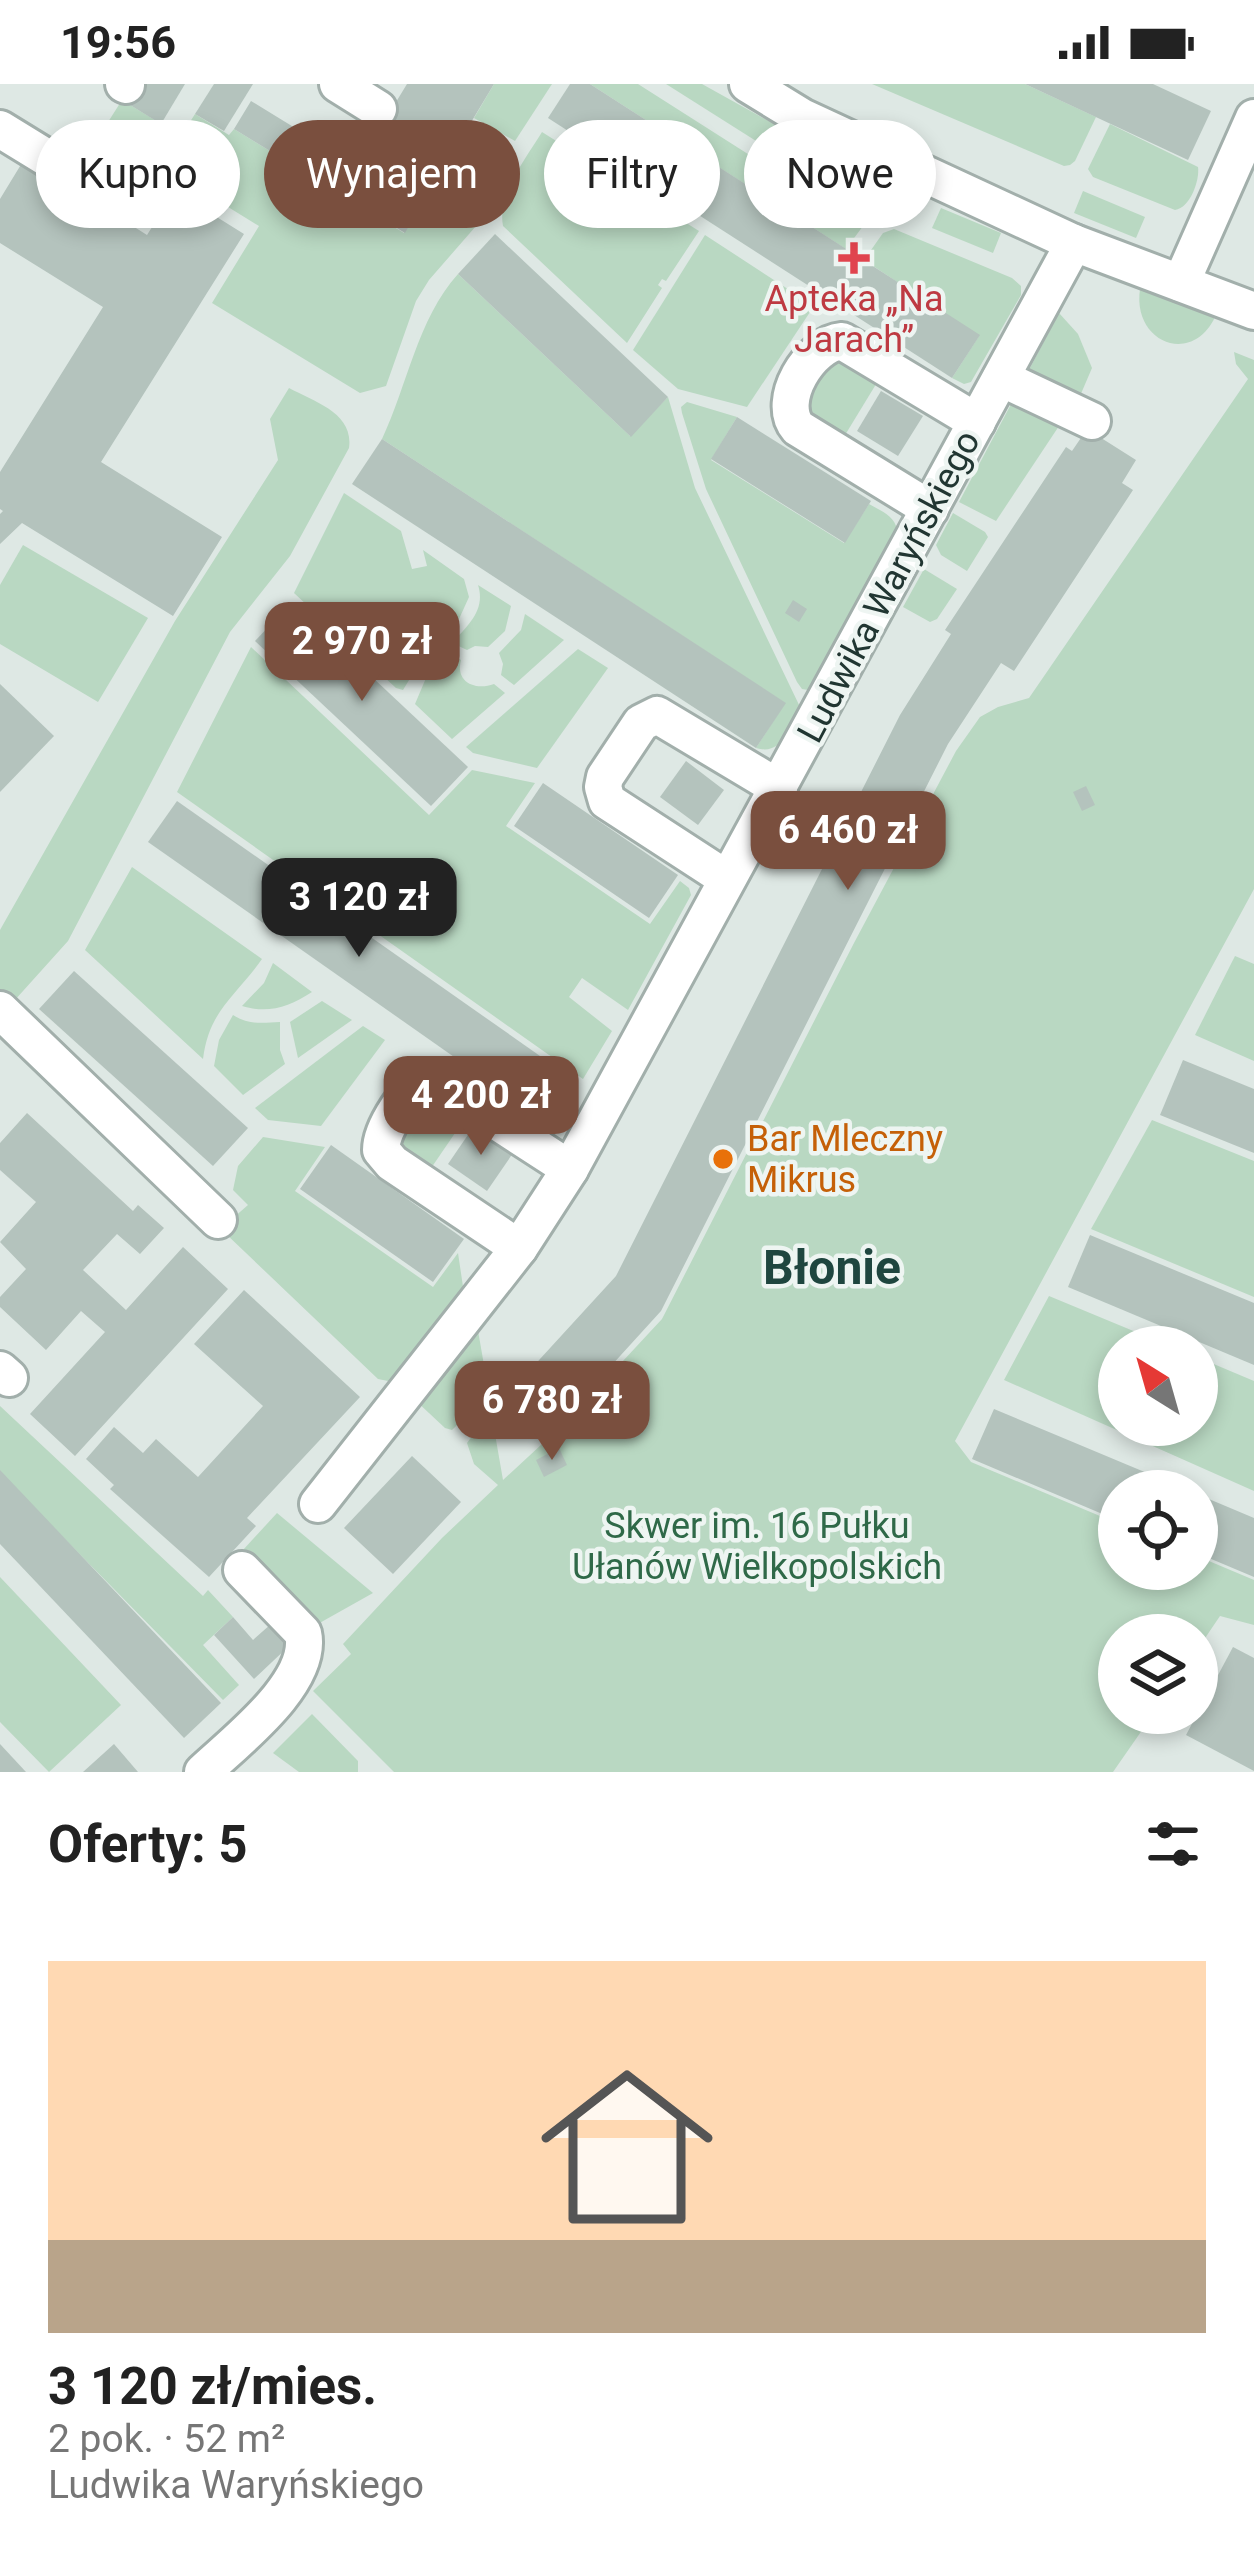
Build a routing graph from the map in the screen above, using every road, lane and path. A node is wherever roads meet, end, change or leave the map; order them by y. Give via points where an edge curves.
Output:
1 (338, 84) edge
2 (748, 84) edge
3 (378, 109) dead end
4 (1254, 118) edge
5 (0, 128) edge
6 (36, 150) edge
7 (1074, 243) junction
8 (1181, 283) junction
9 (1254, 311) edge
10 (1000, 378) junction
11 (1092, 421) dead end
12 (977, 422) junction
13 (930, 508) junction
14 (779, 788) junction
15 (727, 879) junction
16 (4, 1023) edge
17 (570, 1169) junction
18 (218, 1220) dead end
19 (519, 1248) junction
20 (318, 1504) dead end
21 (242, 1570) dead end
22 (203, 1772) edge

1 - 3 street
2 - 7 street
4 - 8 street
5 - 6 street
7 - 8 street
7 - 10 street, Ludwika Waryńskiego
8 - 9 street
10 - 11 street
10 - 12 street, Ludwika Waryńskiego
12 - 13 street, Ludwika Waryńskiego
12 - 13 street via 842,341 814,355 793,388 789,412 798,428
13 - 14 street, Ludwika Waryńskiego
14 - 15 street, Ludwika Waryńskiego
14 - 15 street via 656,715 641,723 604,777 614,807
15 - 17 street, Ludwika Waryńskiego
16 - 18 street
17 - 19 street, Ludwika Waryńskiego
17 - 19 street via 430,1078 414,1086 384,1132 381,1150 392,1162
19 - 20 street, Ludwika Waryńskiego
21 - 22 street via 302,1633 304,1651 292,1682

